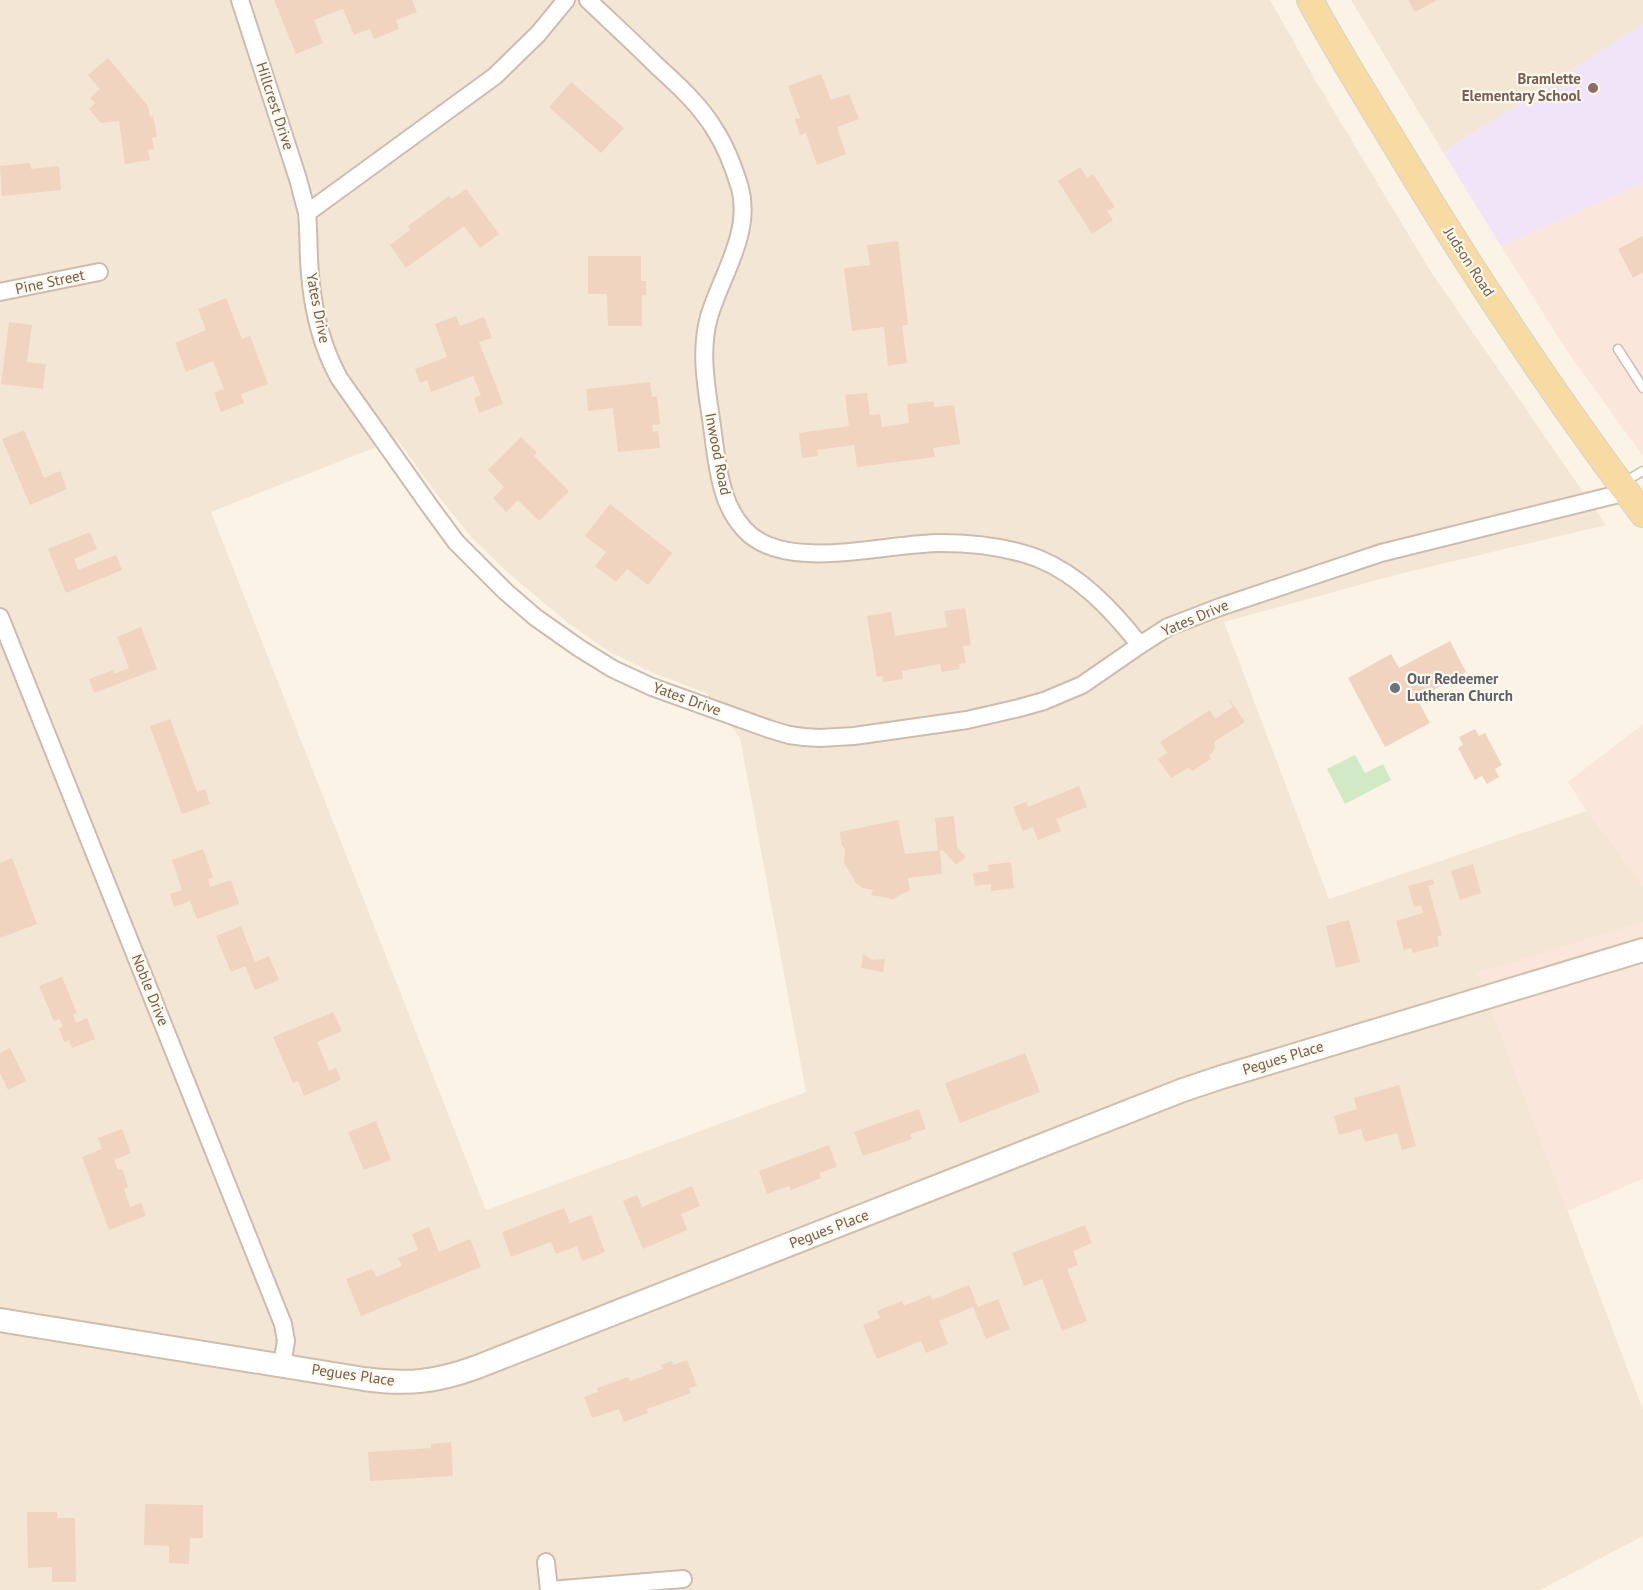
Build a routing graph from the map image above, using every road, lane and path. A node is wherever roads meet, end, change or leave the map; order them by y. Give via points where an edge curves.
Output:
1 (240, 0) edge
2 (566, 0) edge
3 (588, 0) edge
4 (1310, 0) edge
5 (307, 213) junction
6 (99, 272) dead end
7 (0, 292) edge
8 (1618, 349) dead end
9 (1643, 388) edge
10 (1643, 471) edge
11 (1624, 488) junction
12 (1643, 514) edge
13 (0, 617) edge
14 (1140, 645) junction
15 (1643, 950) edge
16 (0, 1320) edge
17 (282, 1365) junction
18 (546, 1562) dead end
19 (683, 1579) dead end
20 (550, 1590) edge

1 - 5 street, Hillcrest Drive
2 - 5 street via 495,76
3 - 14 street, Inwood Road via 703,112 728,155 740,190 741,228 709,317 704,349 721,482 745,531 758,541 792,553 937,543 1014,551 1039,559 1084,586 1101,599
4 - 11 main road, Judson Road via 1463,254
5 - 14 street, Yates Drive via 310,273 319,330 339,378 359,408 456,542 535,616 613,669 769,729 820,738 967,720 1044,701 1082,685
6 - 7 street, Pine Street
8 - 9 lane
10 - 11 lane
11 - 12 main road, Judson Road
11 - 14 street, Yates Drive via 1381,553 1191,617
13 - 17 street, Noble Drive via 284,1324
15 - 17 street, Pegues Place via 1183,1090 449,1376 425,1381 382,1381
16 - 17 street, Pegues Place
18 - 20 street
19 - 20 street

